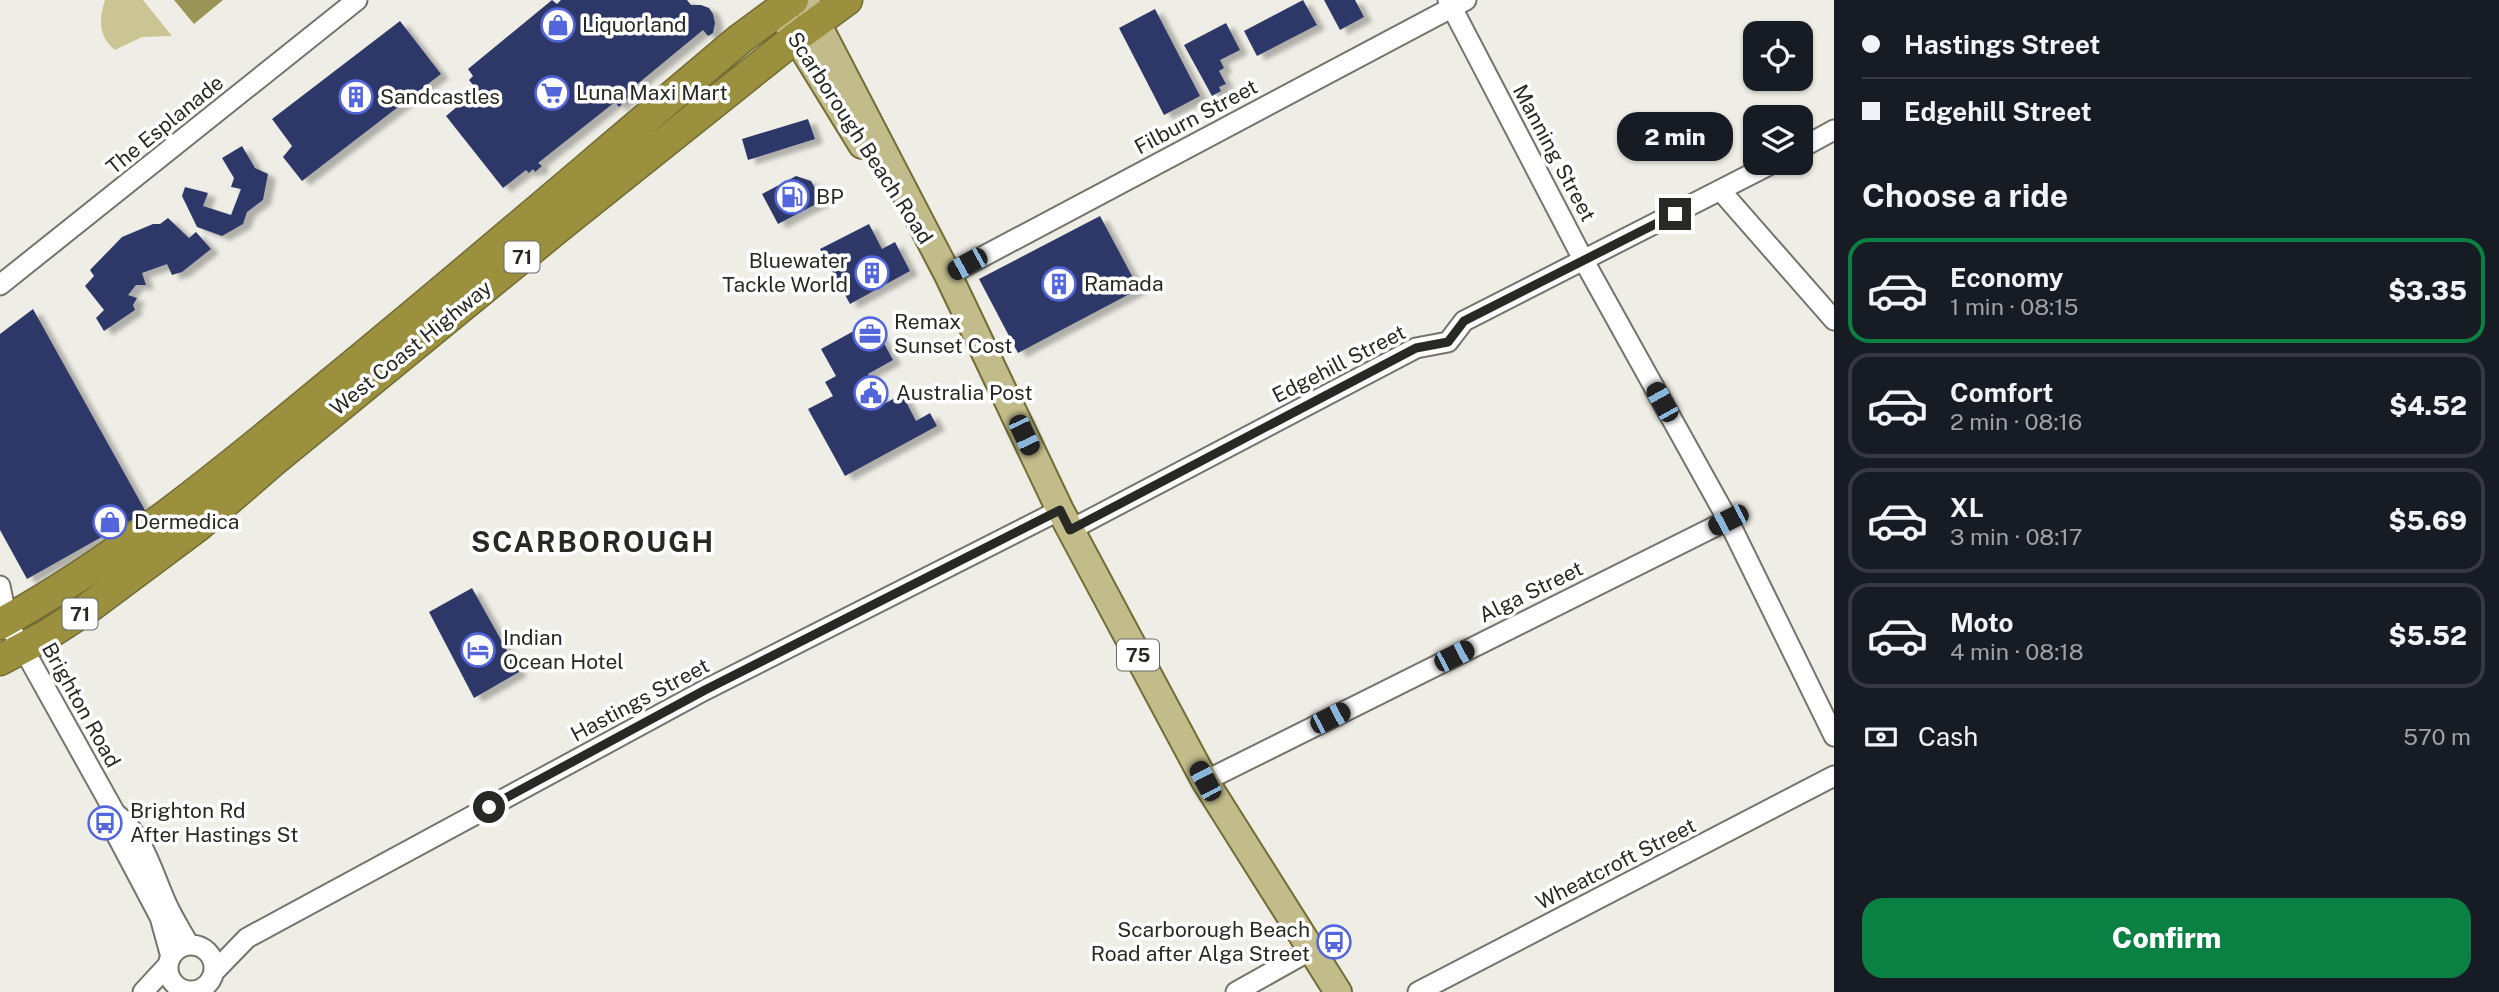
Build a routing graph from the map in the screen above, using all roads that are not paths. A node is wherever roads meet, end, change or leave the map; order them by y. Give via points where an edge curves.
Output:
1 (357, 0) edge
2 (847, 0) edge
3 (1455, 2) edge
4 (794, 12) edge
5 (1834, 130) edge
6 (1813, 141) edge
7 (1751, 175) edge
8 (1721, 191) junction
9 (1584, 261) junction
10 (948, 275) junction
11 (0, 285) edge
12 (1834, 320) edge
13 (1065, 520) junction
14 (1728, 520) junction
15 (0, 586) edge
16 (2, 619) edge
17 (12, 654) edge
18 (1834, 736) edge
19 (1834, 776) edge
20 (1205, 781) junction
21 (115, 813) junction
22 (247, 937) junction
23 (192, 945) junction
24 (1311, 950) junction
25 (170, 961) junction
26 (214, 981) edge
27 (178, 990) edge
28 (143, 992) edge
29 (1236, 992) edge
30 (1338, 992) edge
31 (1418, 992) edge

1 - 11 street, The Esplanade
2 - 4 highway, West Coast Highway / 71
3 - 9 street, Manning Street
3 - 10 street, Filburn Street
4 - 10 main road, Scarborough Beach Road / 75
4 - 16 highway, West Coast Highway / 71 via 740,38 175,511
4 - 17 highway, West Coast Highway / 71 via 432,330 198,526 83,611
5 - 6 street
7 - 8 street, Edgehill Street
8 - 9 street, Edgehill Street
8 - 12 street
9 - 13 street, Edgehill Street via 1464,321 1448,342 1416,348
9 - 14 street, Manning Street
10 - 13 main road, Scarborough Beach Road / 75
13 - 20 main road, Scarborough Beach Road / 75
13 - 22 street, Hastings Street via 705,690
14 - 18 street, Manning Street
14 - 20 street, Alga Street
15 - 16 street, Brighton Road
16 - 17 street, Brighton Road
17 - 21 street, Brighton Road
19 - 31 street, Wheatcroft Street
20 - 24 main road, Scarborough Beach Road / 75
21 - 23 street, Brighton Road via 127,823
21 - 25 street, Brighton Road via 114,830 160,917
22 - 23 street, Hastings Street
22 - 26 street, Hastings Street
23 - 25 street via 175,951
23 - 26 street via 212,959
24 - 29 street
24 - 30 main road, Scarborough Beach Road / 75
25 - 27 street via 170,978
25 - 28 street
26 - 27 street via 201,988

